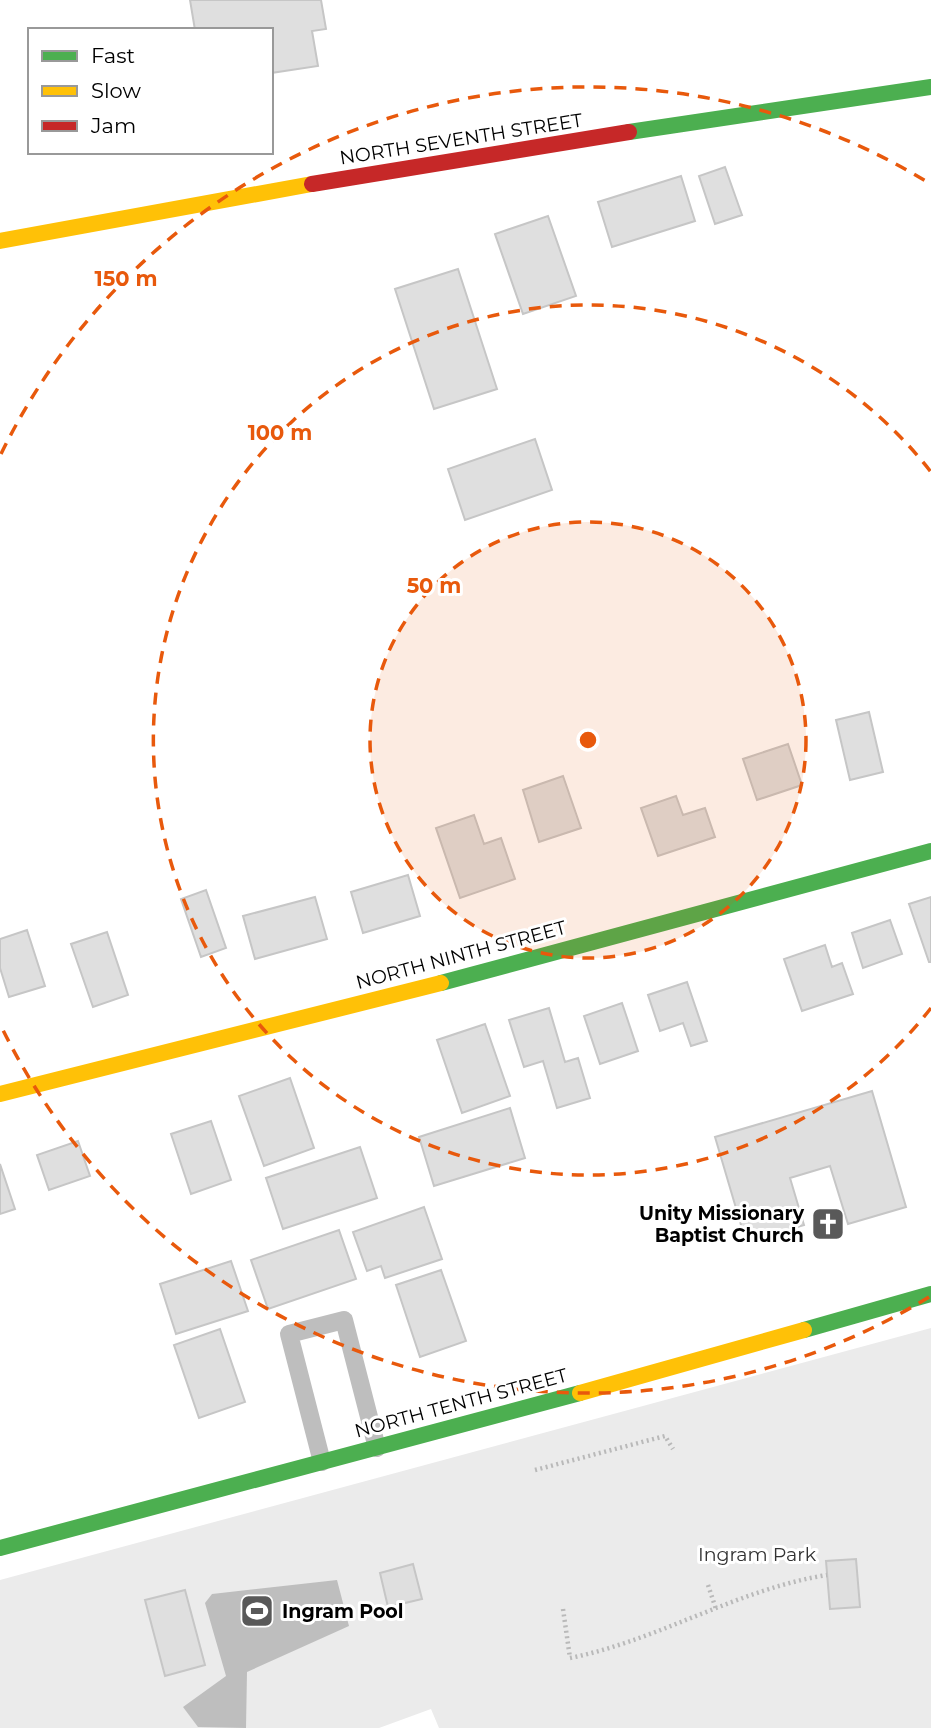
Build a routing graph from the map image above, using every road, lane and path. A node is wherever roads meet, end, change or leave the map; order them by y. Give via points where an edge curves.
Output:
1 (931, 87) edge
2 (0, 241) edge
3 (931, 851) edge
4 (0, 1094) edge
5 (931, 1294) edge
6 (377, 1448) junction
7 (673, 1449) dead end
8 (322, 1462) junction
9 (535, 1470) dead end
10 (0, 1548) edge
11 (827, 1575) dead end
12 (708, 1584) dead end
13 (563, 1609) dead end
14 (716, 1609) junction

1 - 2 street, NORTH SEVENTH STREET via 249,195
3 - 4 street, NORTH NINTH STREET via 380,999
5 - 6 street, NORTH TENTH STREET
6 - 8 street, NORTH TENTH STREET
6 - 8 lane via 344,1320 289,1334
7 - 9 path via 665,1436
8 - 10 street, NORTH TENTH STREET
11 - 14 path via 782,1585
12 - 14 path
13 - 14 path via 570,1658 647,1637

